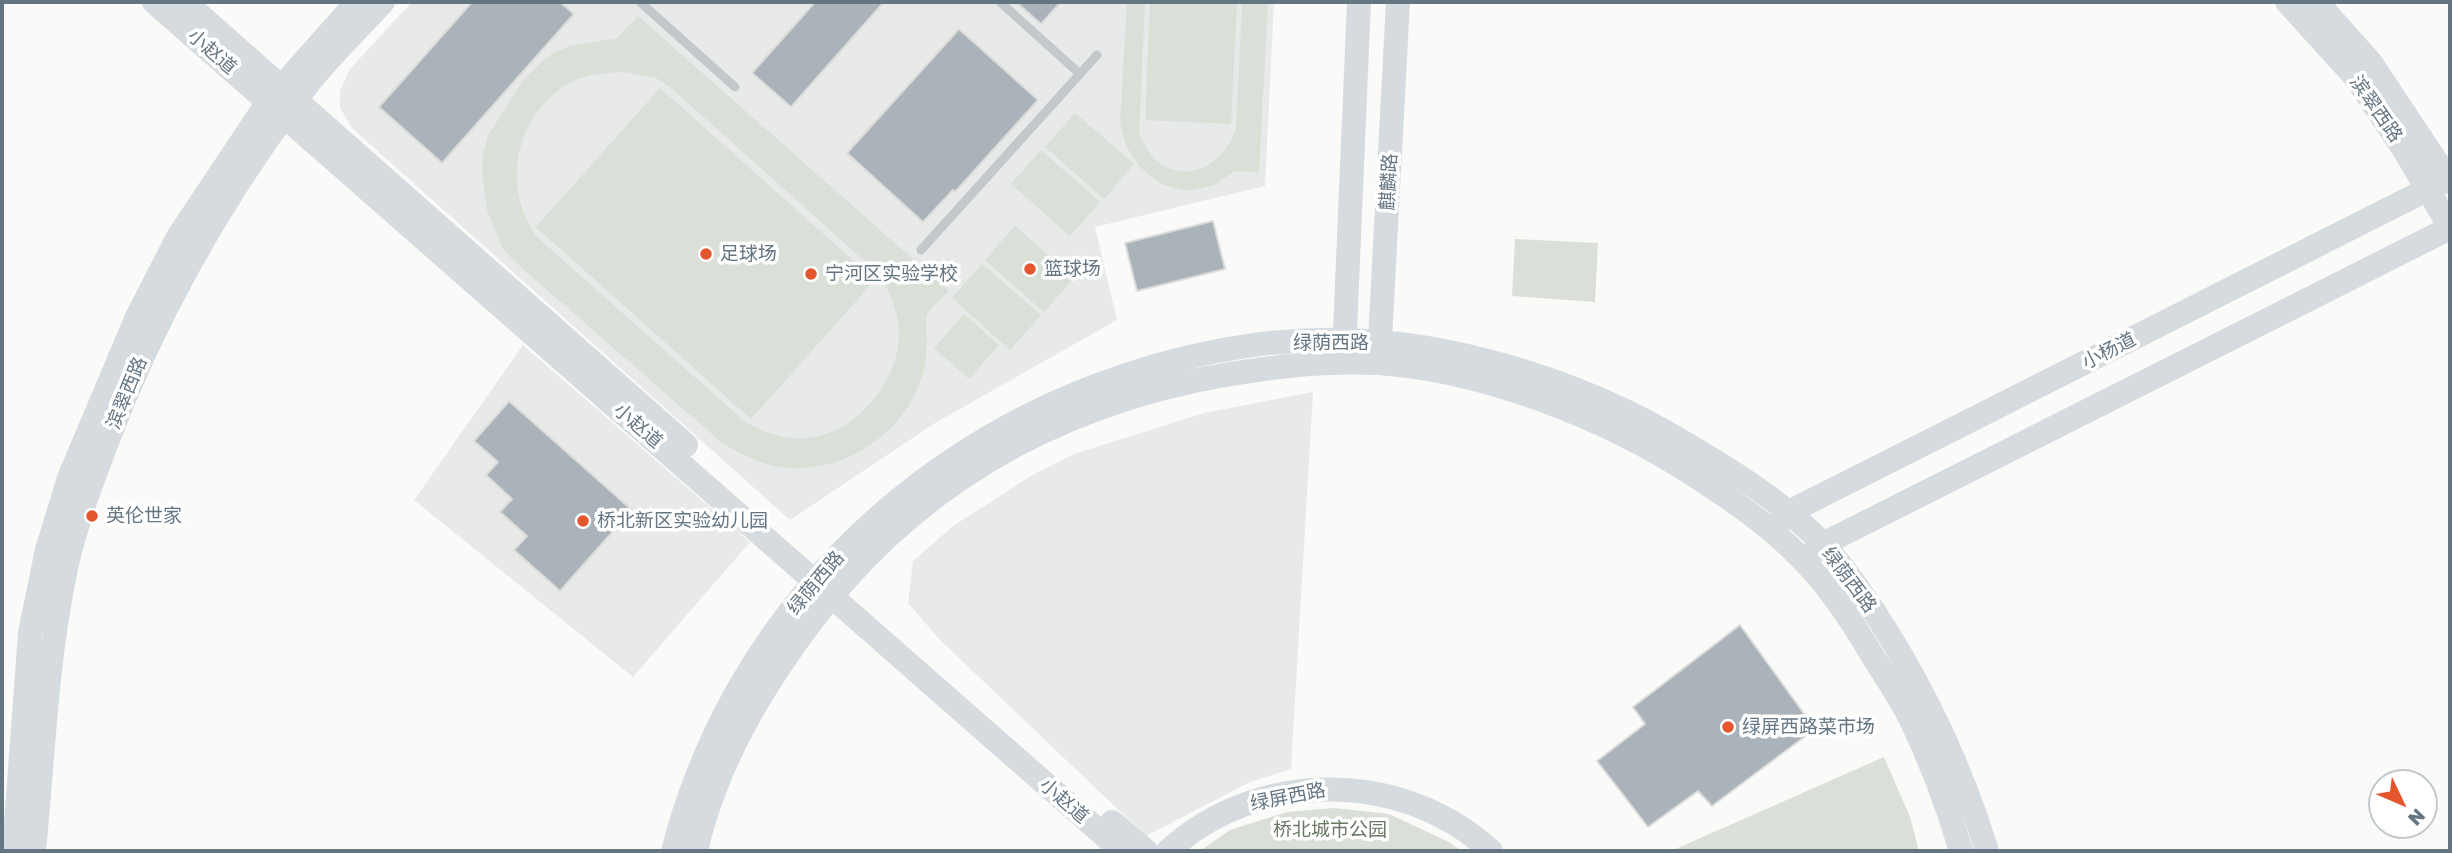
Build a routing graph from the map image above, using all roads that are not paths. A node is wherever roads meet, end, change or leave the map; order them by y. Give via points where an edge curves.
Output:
1 (154, 2) edge
2 (185, 2) edge
3 (357, 2) edge
4 (383, 2) edge
5 (640, 2) edge
6 (1000, 2) edge
7 (1359, 2) edge
8 (1398, 2) edge
9 (2287, 2) edge
10 (2317, 2) edge
11 (1097, 55) dead end
12 (1080, 74) junction
13 (735, 87) dead end
14 (282, 101) junction
15 (2444, 182) edge
16 (2450, 227) edge
17 (921, 250) dead end
18 (1344, 351) junction
19 (1379, 353) junction
20 (1789, 512) junction
21 (1773, 530) junction
22 (1823, 544) junction
23 (1803, 560) junction
24 (828, 582) junction
25 (14, 851) edge
26 (34, 851) edge
27 (673, 851) edge
28 (696, 851) edge
29 (1122, 851) edge
30 (1146, 851) edge
31 (1168, 851) edge
32 (1491, 851) edge
33 (1961, 851) edge
34 (1987, 851) edge

1 - 14 main road, 小赵道
2 - 14 main road, 小赵道
3 - 14 main road, 滨翠西路
4 - 14 main road, 滨翠西路
5 - 13 lane
6 - 12 lane
7 - 18 main road, 麒麟路
8 - 19 main road, 麒麟路
9 - 15 main road, 滨翠西路
10 - 15 main road, 滨翠西路 via 2371,63
11 - 12 lane
12 - 17 lane
14 - 24 main road, 小赵道
14 - 25 main road, 滨翠西路 via 178,237 137,317 69,478 47,550 30,633
14 - 26 main road, 滨翠西路 via 145,347 81,510 64,578
15 - 16 main road, 滨翠西路
15 - 20 main road, 小杨道
16 - 22 main road
18 - 19 main road, 绿荫西路
18 - 24 main road, 绿荫西路 via 1277,344 1199,355 1126,375 1048,405 933,471 870,523
19 - 20 main road, 绿荫西路 via 1445,352 1507,367 1597,398 1684,443
19 - 21 main road, 绿荫西路 via 1422,369 1508,389 1587,418 1668,459
20 - 21 main road, 小杨道
20 - 22 main road, 绿荫西路
21 - 23 main road, 绿荫西路
22 - 23 main road
22 - 34 main road, 绿荫西路 via 1904,658 1937,719 1971,798
23 - 33 main road, 绿荫西路 via 1857,630 1910,719 1947,804
24 - 27 main road, 绿荫西路 via 769,641 693,784
24 - 28 main road, 绿荫西路 via 758,699 717,786
24 - 29 main road, 小赵道
24 - 30 main road, 小赵道
31 - 32 main road, 绿屏西路 via 1222,813 1331,788 1395,797 1453,824

